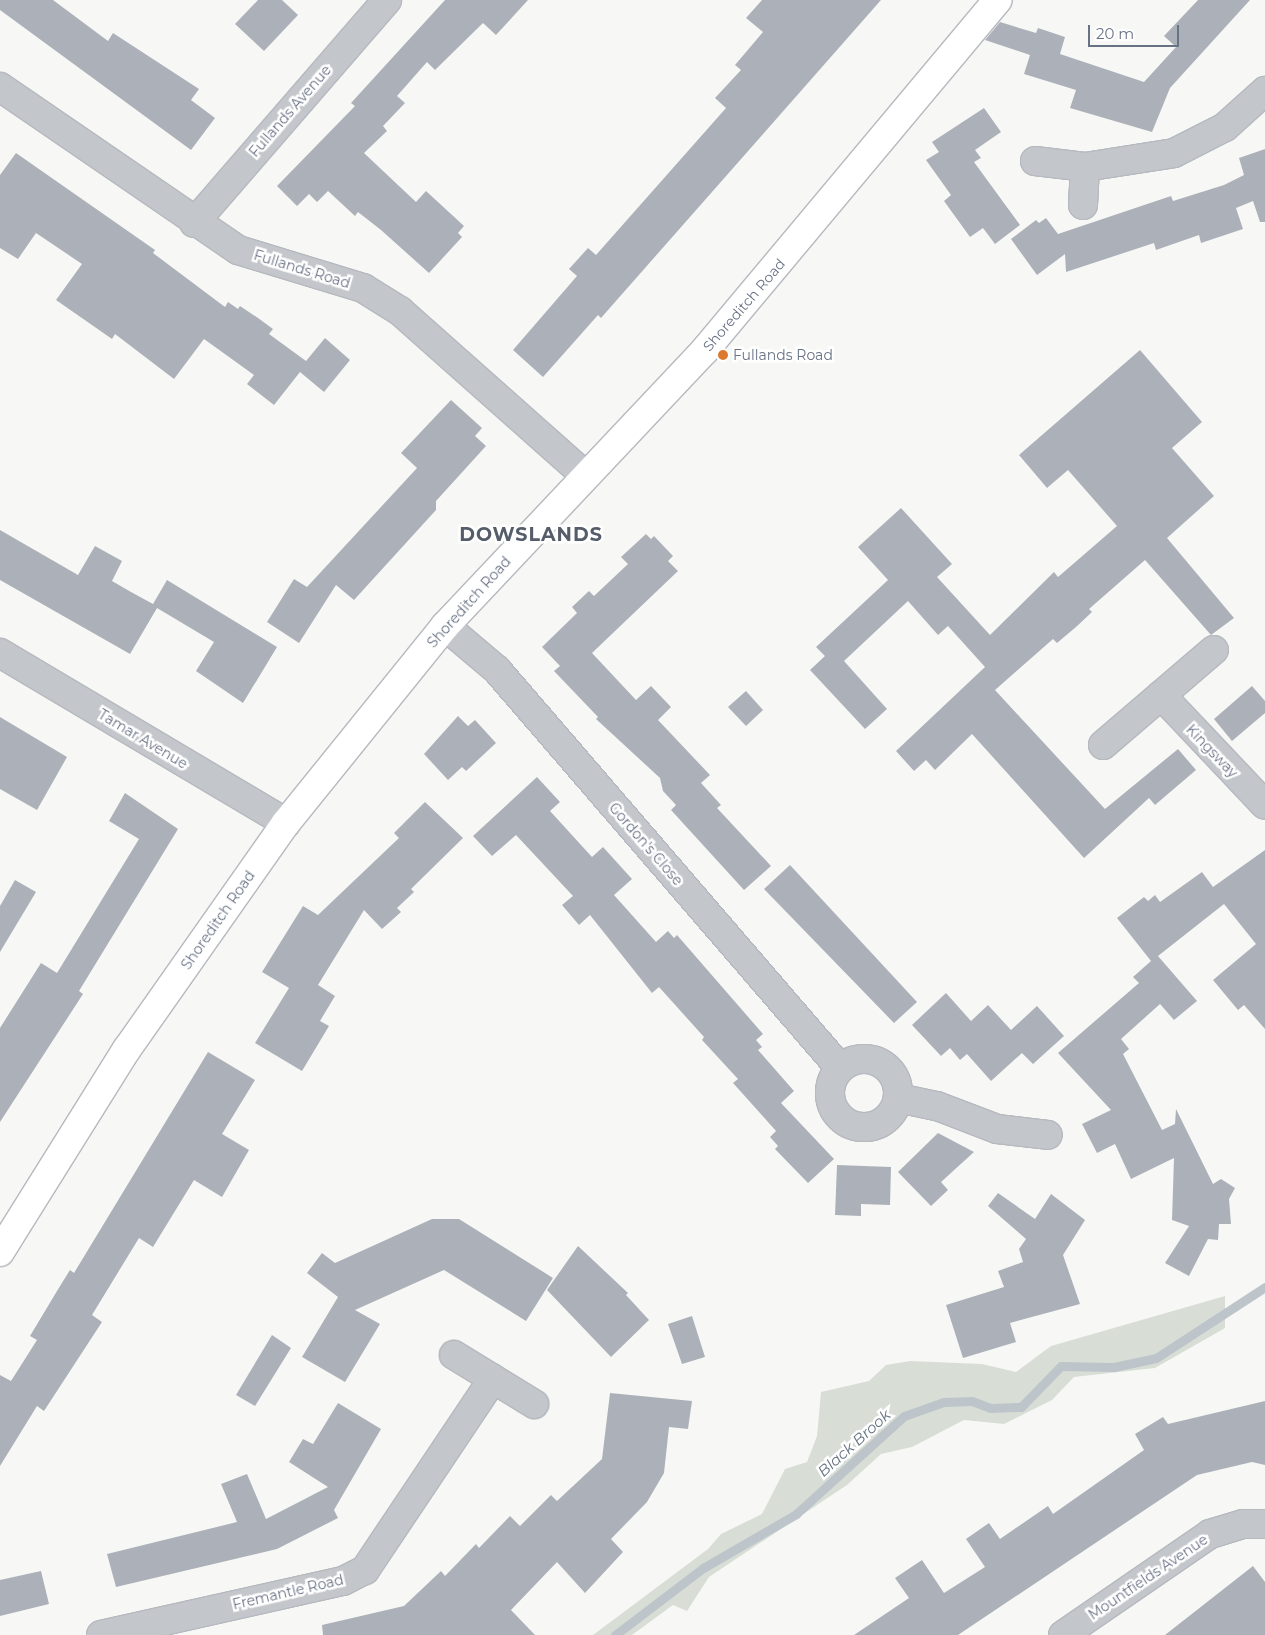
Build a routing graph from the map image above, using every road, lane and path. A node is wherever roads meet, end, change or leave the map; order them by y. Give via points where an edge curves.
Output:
1 (387, 0) edge
2 (998, 0) edge
3 (0, 87) edge
4 (1265, 91) edge
5 (1035, 161) dead end
6 (1085, 167) junction
7 (1083, 205) dead end
8 (194, 223) junction
9 (585, 475) junction
10 (445, 626) junction
11 (1214, 650) dead end
12 (0, 653) edge
13 (1161, 695) junction
14 (1103, 745) dead end
15 (1265, 805) edge
16 (286, 824) junction
17 (840, 1068) junction
18 (898, 1098) junction
19 (1048, 1135) dead end
20 (0, 1252) edge
21 (454, 1355) dead end
22 (493, 1379) junction
23 (534, 1404) dead end
24 (1265, 1524) edge
25 (101, 1635) edge
26 (1063, 1635) edge

1 - 8 street, Fullands Avenue
2 - 9 main road, Shoreditch Road via 805,235 705,350
3 - 8 street, Fullands Road
4 - 6 street via 1225,127 1190,146 1142,160
5 - 6 street
6 - 7 street
8 - 9 street, Fullands Road via 238,250 363,288 400,311
9 - 10 main road, Shoreditch Road
10 - 16 main road, Shoreditch Road
10 - 17 street, Gordon's Close via 497,670
11 - 13 street
12 - 16 street, Tamar Avenue
13 - 14 street
13 - 15 street, Kingsway
16 - 20 main road, Shoreditch Road via 127,1049
17 - 18 street via 859,1060 879,1063 890,1071
17 - 18 street via 830,1092 838,1116 849,1124 874,1126 885,1120
18 - 19 street via 938,1106 994,1139
21 - 22 street
22 - 23 street
22 - 25 street, Fremantle Road via 365,1570 343,1580
24 - 26 street, Mountfields Avenue via 1243,1524 1210,1534

